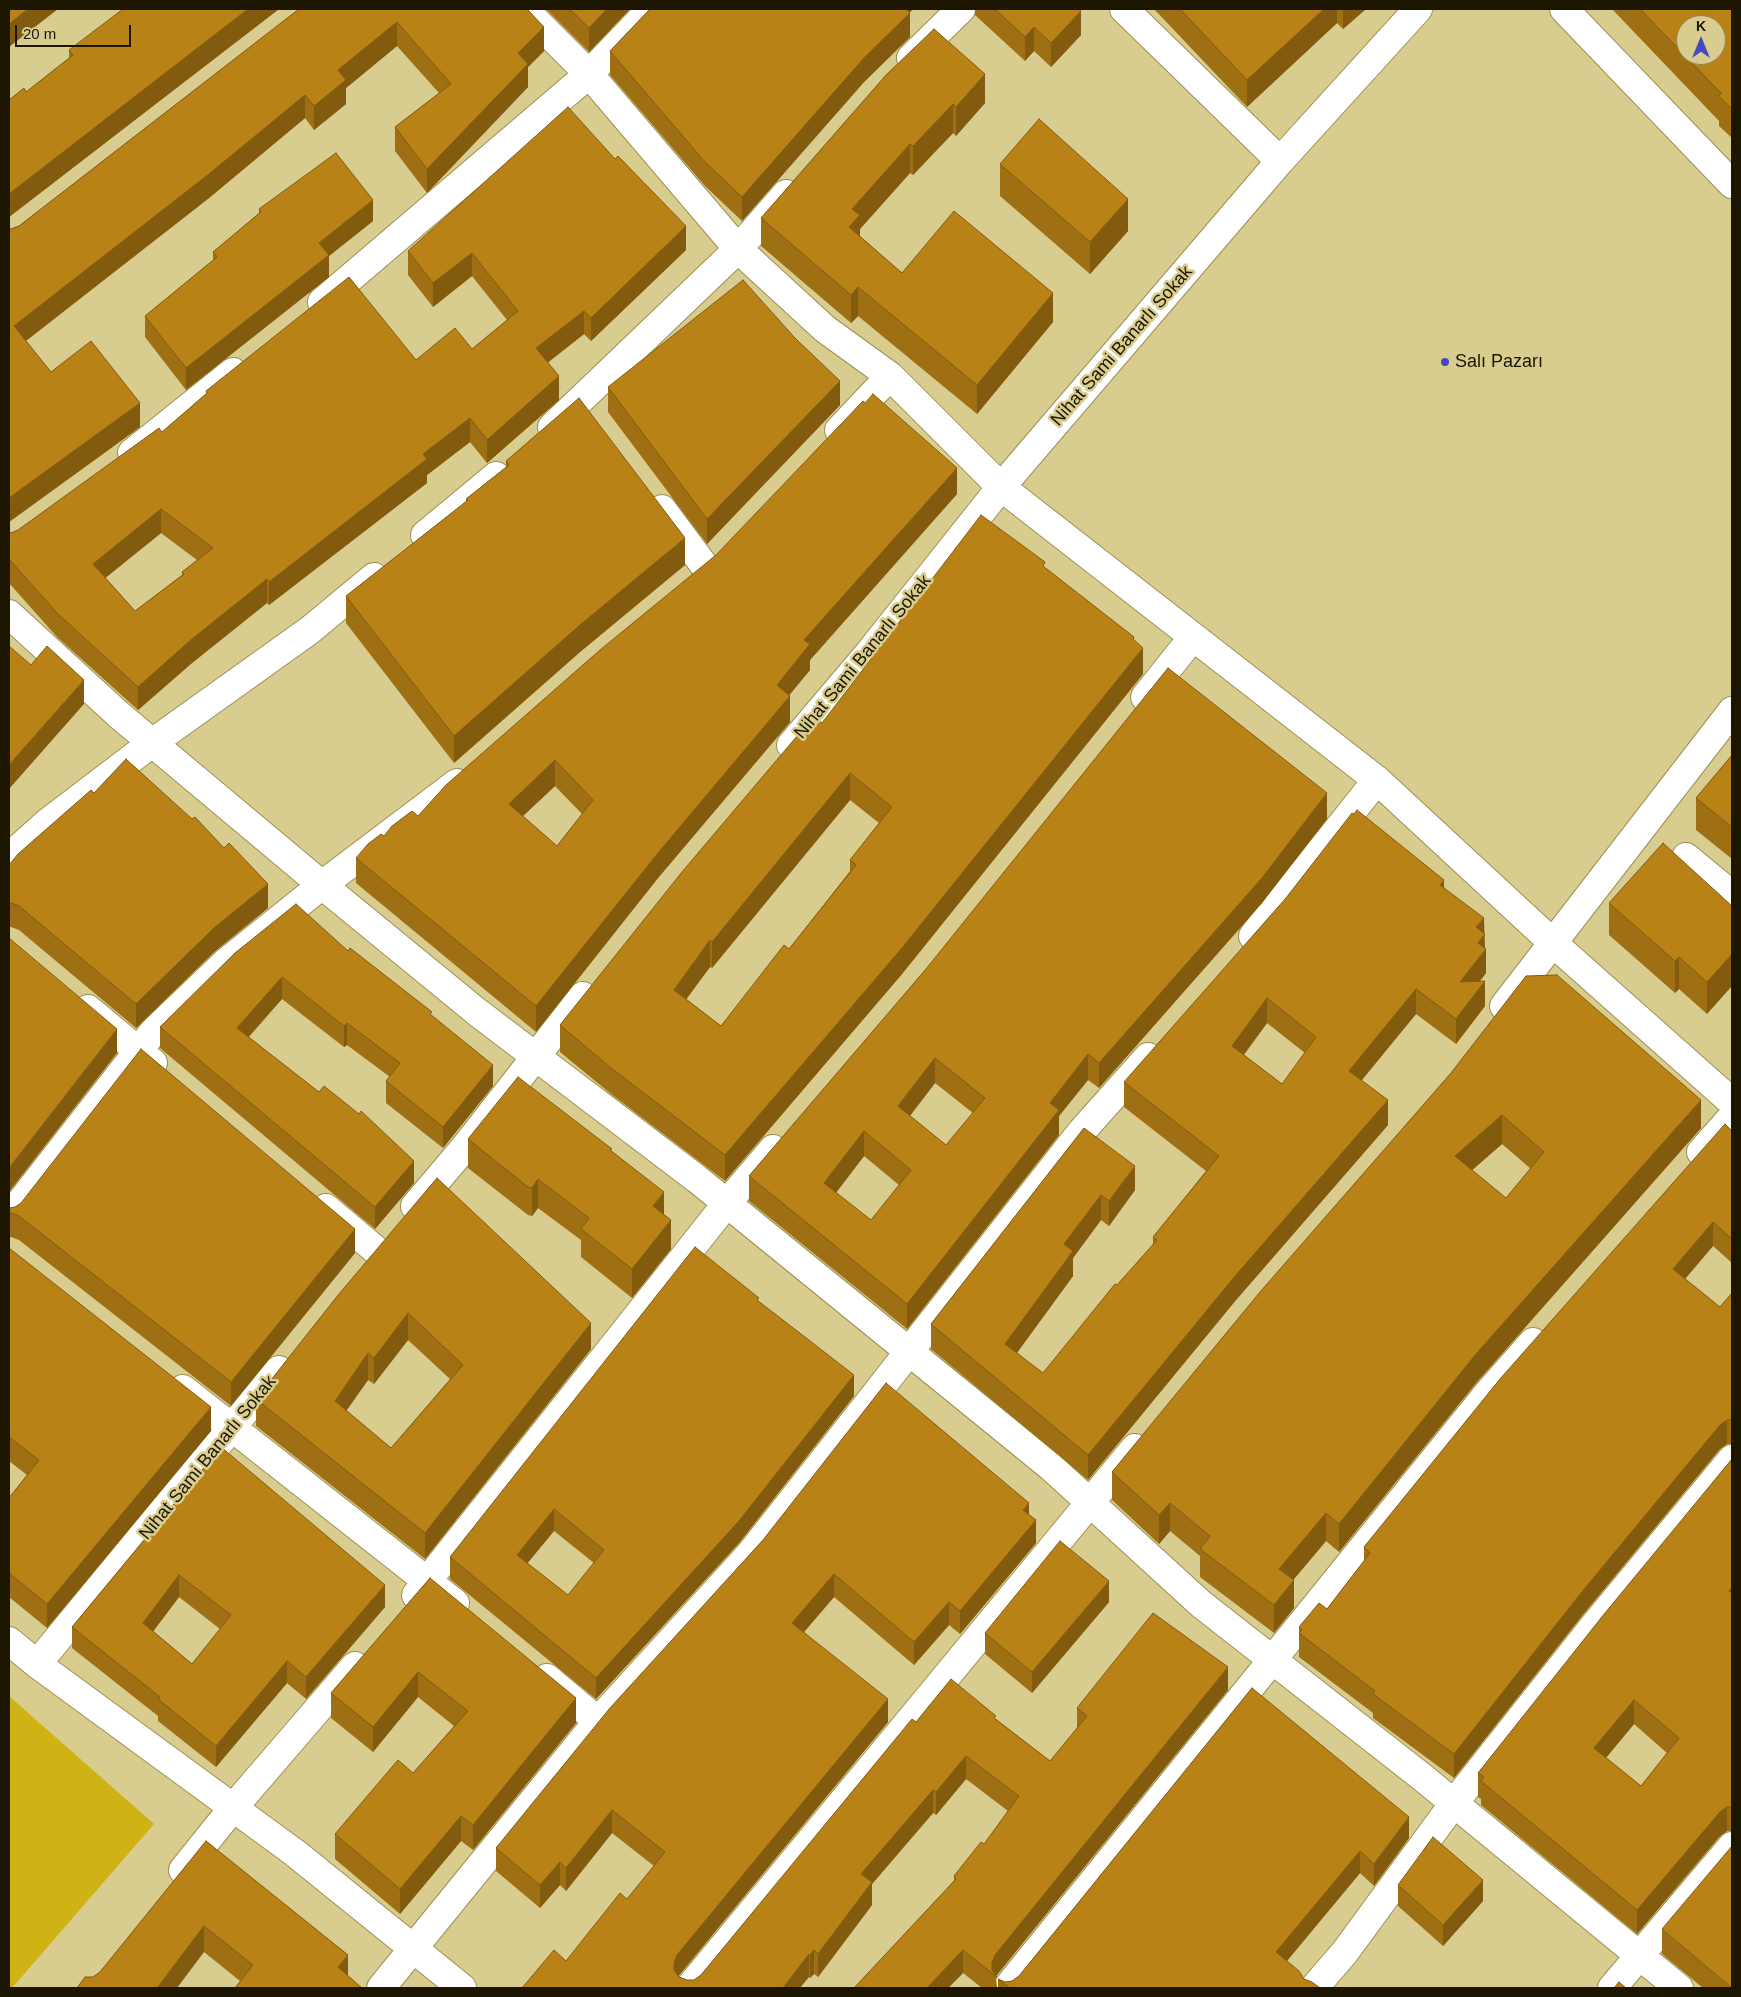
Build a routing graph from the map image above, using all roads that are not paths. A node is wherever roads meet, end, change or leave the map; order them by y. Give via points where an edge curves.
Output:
1 (524, 9) edge
2 (651, 9) edge
3 (961, 9) edge
4 (1124, 9) edge
5 (1418, 9) edge
6 (1564, 9) edge
7 (589, 74) junction
8 (890, 78) edge
9 (1280, 161) junction
10 (804, 174) edge
11 (1732, 184) edge
12 (738, 249) junction
13 (303, 317) edge
14 (250, 359) edge
15 (890, 376) junction
16 (537, 441) edge
17 (822, 447) edge
18 (514, 460) edge
19 (113, 466) edge
20 (1001, 487) junction
21 (647, 489) edge
22 (727, 547) edge
23 (706, 568) junction
24 (685, 586) edge
25 (9, 614) edge
26 (1193, 638) junction
27 (1732, 710) edge
28 (1132, 713) edge
29 (152, 743) junction
30 (773, 767) edge
31 (472, 769) edge
32 (1377, 780) junction
33 (9, 857) edge
34 (1686, 857) dead end
35 (322, 885) junction
36 (1732, 895) edge
37 (1553, 943) junction
38 (1235, 957) edge
39 (597, 980) edge
40 (70, 993) edge
41 (1487, 1029) edge
42 (1165, 1037) edge
43 (138, 1051) junction
44 (536, 1056) junction
45 (176, 1082) edge
46 (1732, 1102) edge
47 (1732, 1116) edge
48 (791, 1128) edge
49 (1686, 1169) edge
50 (310, 1195) edge
51 (727, 1203) junction
52 (9, 1217) edge
53 (377, 1251) junction
54 (358, 1273) edge
55 (1547, 1326) edge
56 (297, 1347) edge
57 (909, 1352) junction
58 (163, 1374) edge
59 (1153, 1426) edge
60 (233, 1429) junction
61 (1732, 1459) edge
62 (1090, 1503) junction
63 (428, 1581) junction
64 (403, 1610) edge
65 (473, 1618) edge
66 (9, 1641) edge
67 (371, 1647) edge
68 (524, 1660) edge
69 (1274, 1661) junction
70 (37, 1664) junction
71 (598, 1721) junction
72 (1454, 1803) junction
73 (232, 1809) junction
74 (1732, 1846) edge
75 (170, 1886) edge
76 (413, 1949) junction
77 (1638, 1955) junction
78 (381, 1988) edge
79 (462, 1988) edge
80 (689, 1988) edge
81 (1007, 1988) edge
82 (1314, 1988) edge
83 (1612, 1988) edge
84 (1679, 1988) edge

1 - 7 street
2 - 7 street
3 - 8 street
4 - 9 street
5 - 9 street, Nihat Sami Banarlı Sokak
6 - 11 street
7 - 12 street
7 - 13 street
9 - 20 street, Nihat Sami Banarlı Sokak
10 - 12 street
12 - 15 street via 825,329
12 - 16 street via 587,410
14 - 19 street
15 - 17 street
15 - 20 street
18 - 29 street via 310,630
20 - 26 street
20 - 30 street, Nihat Sami Banarlı Sokak
21 - 23 street
22 - 23 street
23 - 24 street
25 - 29 street
26 - 28 street
26 - 32 street
27 - 37 street
29 - 33 street via 47,823
29 - 35 street
31 - 35 street
32 - 37 street
32 - 38 street via 1274,913
34 - 36 street
35 - 43 street via 224,963 153,1032
35 - 44 street
37 - 41 street
37 - 46 street
39 - 44 street
40 - 43 street
42 - 57 street via 1082,1131
43 - 45 street
43 - 52 street
44 - 51 street
44 - 53 street
47 - 49 street
48 - 51 street
50 - 53 street
51 - 57 street
51 - 63 street
53 - 54 street
55 - 69 street via 1488,1393
56 - 60 street, Nihat Sami Banarlı Sokak
57 - 62 street via 1052,1467
57 - 71 street via 750,1553
58 - 60 street
59 - 62 street
60 - 63 street
60 - 70 street, Nihat Sami Banarlı Sokak
61 - 72 street via 1593,1626
62 - 69 street via 1201,1604
62 - 80 street
63 - 64 street
63 - 65 street
66 - 70 street
67 - 73 street
68 - 71 street
69 - 72 street
69 - 81 street
70 - 73 street
71 - 76 street
72 - 77 street
72 - 82 street via 1345,1952
73 - 75 street
73 - 76 street via 295,1853
74 - 77 street
76 - 78 street
76 - 79 street
77 - 83 street
77 - 84 street

